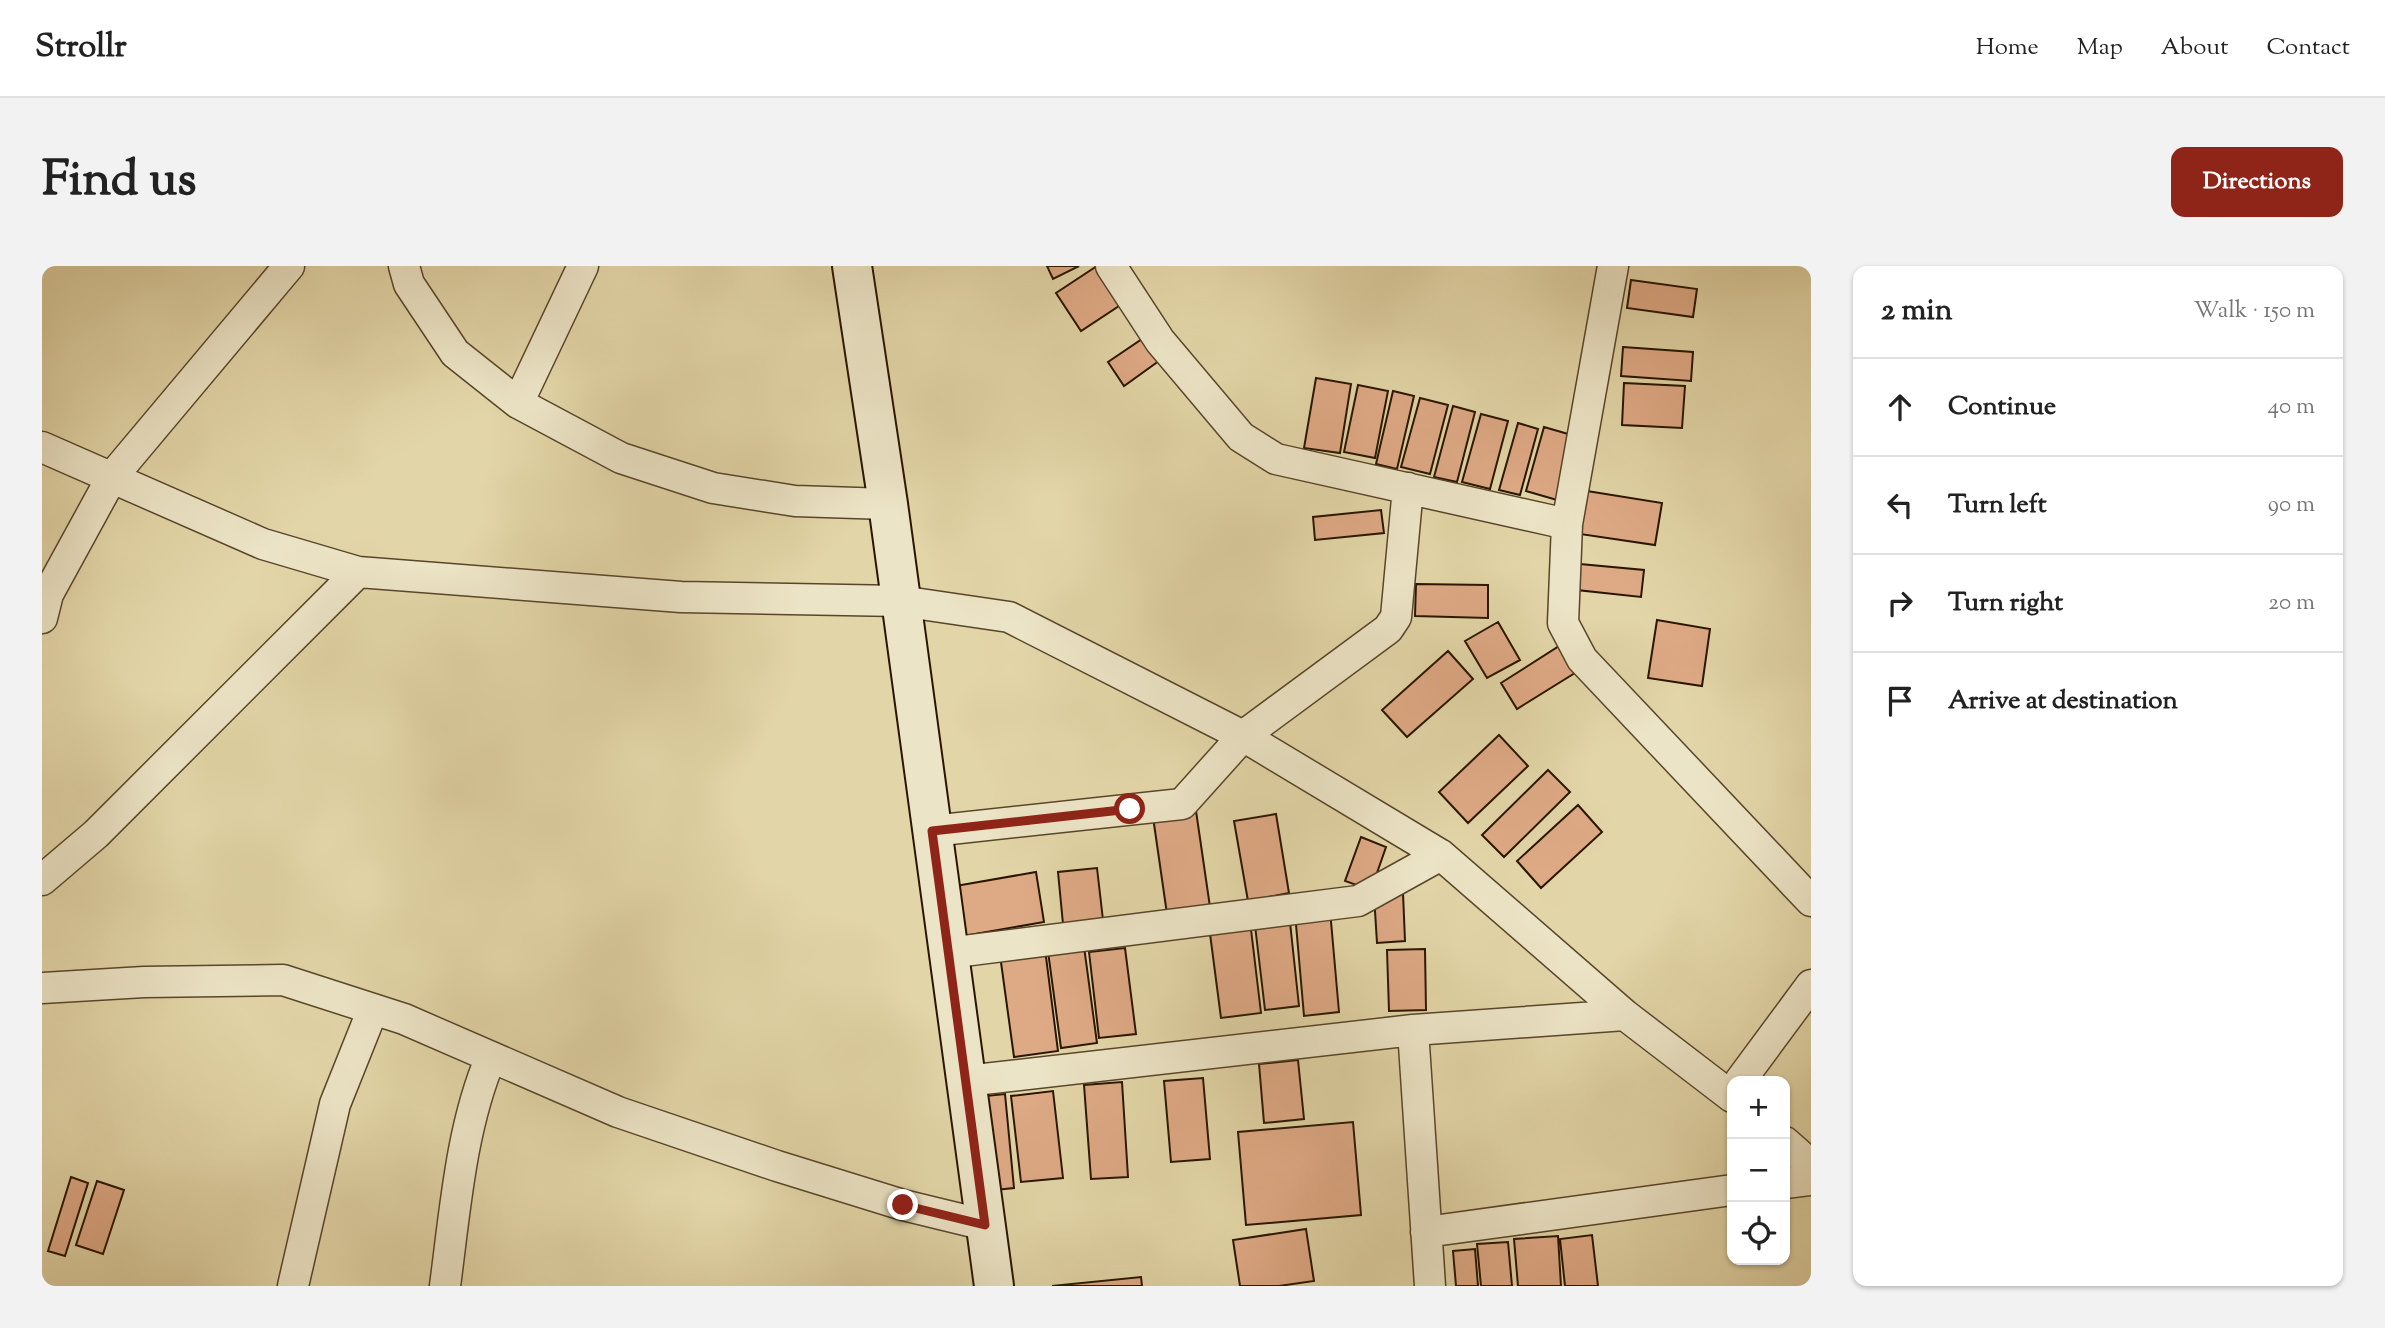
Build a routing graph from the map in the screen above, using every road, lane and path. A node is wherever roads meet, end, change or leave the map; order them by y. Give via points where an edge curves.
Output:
1 (289, 266) edge
2 (404, 266) edge
3 (583, 266) edge
4 (852, 266) edge
5 (1111, 266) edge
6 (1613, 266) edge
7 (518, 402) junction
8 (42, 447) edge
9 (112, 477) junction
10 (1408, 488) junction
11 (888, 504) junction
12 (1567, 524) junction
13 (358, 572) junction
14 (900, 601) junction
15 (42, 618) edge
16 (1243, 736) junction
17 (932, 831) junction
18 (1441, 855) junction
19 (42, 880) edge
20 (1811, 901) edge
21 (948, 953) junction
22 (1811, 985) edge
23 (42, 988) edge
24 (373, 1009) junction
25 (1625, 1015) junction
26 (1413, 1030) junction
27 (491, 1057) junction
28 (1745, 1076) edge
29 (966, 1081) junction
30 (1727, 1086) edge
31 (1790, 1146) edge
32 (1811, 1165) edge
33 (1811, 1180) edge
34 (1790, 1182) edge
35 (1727, 1191) edge
36 (985, 1225) junction
37 (1426, 1232) junction
38 (292, 1286) edge
39 (445, 1286) edge
40 (994, 1286) edge
41 (1430, 1286) edge

1 - 9 street
2 - 7 street via 409,284 455,353
3 - 7 street
4 - 11 main road
5 - 10 street via 1160,341 1241,437 1276,459
6 - 12 street
7 - 11 street via 621,458 713,488 795,501
8 - 9 street
9 - 13 street via 263,544
9 - 15 street via 48,594
10 - 12 street
10 - 16 street via 1396,617 1388,629
11 - 14 main road
12 - 20 street via 1563,622 1582,659
13 - 14 street via 681,597
13 - 19 street via 96,834
14 - 16 street via 1009,617
14 - 17 main road
16 - 17 street via 1182,804
16 - 18 street
17 - 21 main road
18 - 21 street via 1358,901
18 - 25 street
21 - 29 main road
22 - 28 street
23 - 24 street via 283,980
24 - 27 street
24 - 38 street via 335,1104
25 - 26 street
25 - 30 street
26 - 29 street
26 - 37 street
27 - 36 street via 618,1112 764,1162
27 - 39 street via 479,1085 458,1186
29 - 36 main road
31 - 32 street
33 - 34 street
35 - 37 street
36 - 40 main road
37 - 41 street

